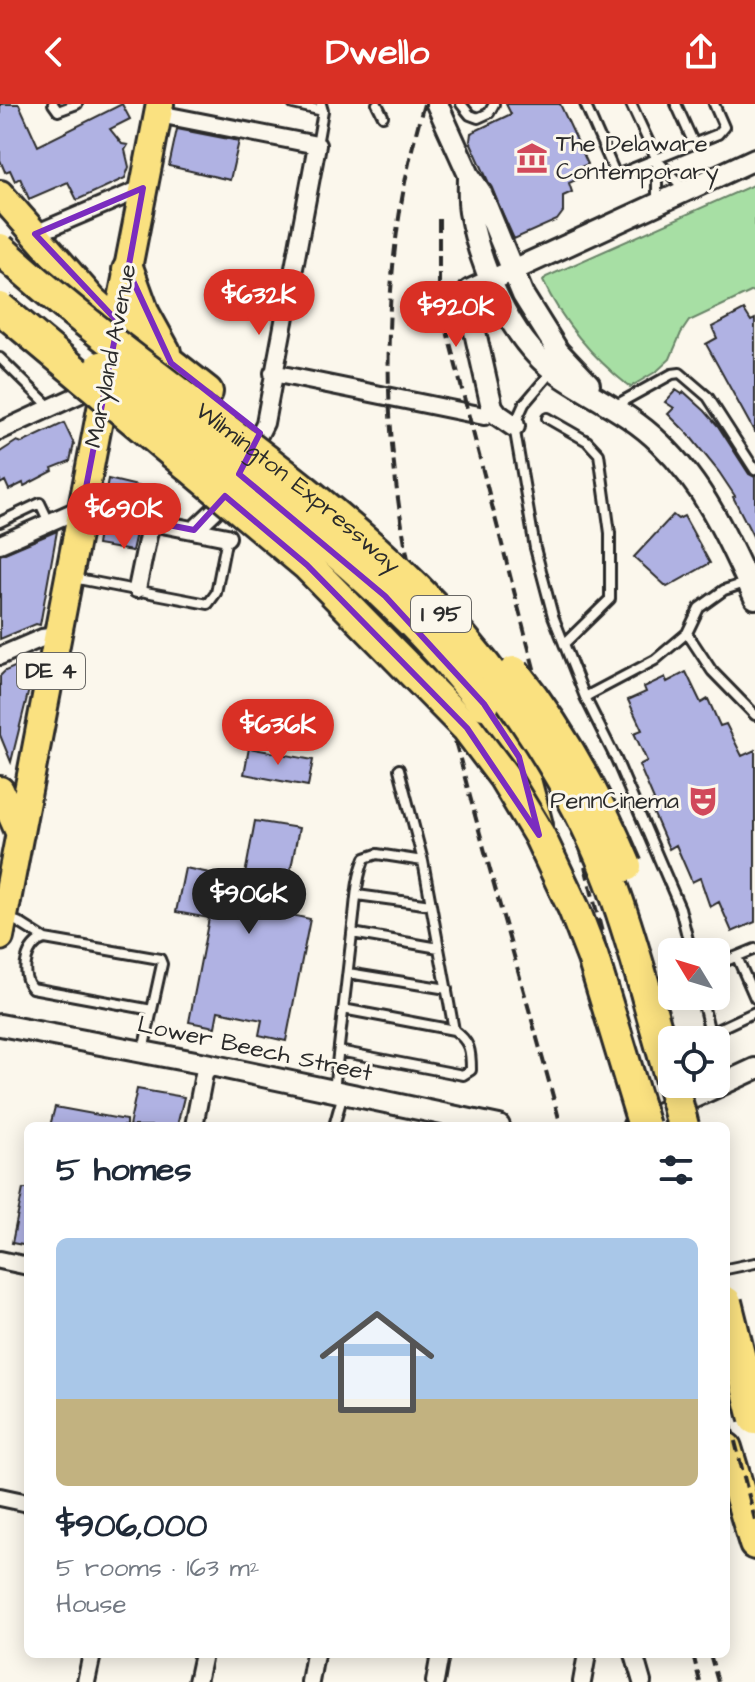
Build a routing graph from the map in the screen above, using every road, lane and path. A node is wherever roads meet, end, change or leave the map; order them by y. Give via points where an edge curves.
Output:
1 (53, 104) edge
2 (77, 104) edge
3 (293, 104) edge
4 (377, 104) edge
5 (437, 104) edge
6 (461, 104) edge
7 (494, 104) edge
8 (585, 104) edge
9 (631, 104) edge
10 (676, 104) edge
11 (714, 104) edge
12 (322, 108) edge
13 (160, 109) edge
14 (383, 116) dead end
15 (694, 144) junction
16 (317, 145) junction
17 (755, 159) edge
18 (657, 160) junction
19 (469, 175) junction
20 (143, 188) junction
21 (686, 191) junction
22 (0, 194) edge
23 (657, 204) junction
24 (35, 234) junction
25 (0, 249) edge
26 (513, 269) junction
27 (128, 270) junction
28 (492, 279) junction
29 (0, 286) edge
30 (0, 308) edge
31 (118, 322) junction
32 (160, 349) junction
33 (0, 358) edge
34 (553, 370) junction
35 (273, 373) junction
36 (106, 382) junction
37 (609, 404) junction
38 (51, 408) junction
39 (484, 416) dead end
40 (547, 418) dead end
41 (514, 426) junction
42 (0, 431) edge
43 (755, 470) edge
44 (82, 508) junction
45 (151, 521) junction
46 (0, 522) edge
47 (49, 522) junction
48 (194, 530) junction
49 (227, 537) joint
50 (0, 544) edge
51 (69, 577) junction
52 (753, 586) edge
53 (137, 589) junction
54 (687, 633) junction
55 (57, 636) junction
56 (564, 644) junction
57 (0, 656) edge
58 (585, 697) junction
59 (755, 715) edge
60 (399, 769) dead end
61 (0, 790) edge
62 (539, 835) junction
63 (10, 839) edge
64 (423, 861) junction
65 (357, 895) junction
66 (431, 905) junction
67 (2, 927) edge
68 (352, 933) junction
69 (688, 938) edge
70 (45, 939) junction
71 (439, 948) junction
72 (755, 949) edge
73 (737, 957) junction
74 (730, 960) edge
75 (348, 973) junction
76 (447, 989) junction
77 (755, 998) edge
78 (343, 1009) junction
79 (152, 1010) junction
80 (704, 1010) edge
81 (755, 1012) edge
82 (0, 1025) edge
83 (674, 1026) edge
84 (454, 1030) junction
85 (339, 1051) junction
86 (143, 1052) junction
87 (206, 1064) junction
88 (755, 1069) edge
89 (338, 1092) junction
90 (693, 1098) edge
91 (676, 1120) edge
92 (195, 1122) edge
93 (337, 1122) edge
94 (478, 1122) edge
95 (643, 1122) edge
96 (698, 1122) edge
97 (0, 1260) edge
98 (755, 1263) edge
99 (24, 1265) edge
100 (730, 1268) edge
101 (730, 1318) edge
102 (730, 1349) edge
103 (755, 1406) edge
104 (755, 1419) edge
105 (730, 1461) edge
106 (0, 1497) edge
107 (24, 1502) edge
108 (755, 1544) edge
109 (91, 1658) edge
110 (202, 1658) edge
111 (314, 1658) edge
112 (439, 1658) edge
113 (586, 1658) edge
114 (635, 1658) edge
115 (86, 1682) edge
116 (197, 1682) edge
117 (310, 1682) edge
118 (435, 1682) edge
119 (582, 1682) edge
120 (642, 1682) edge

1 - 2 lane via 58,111
3 - 12 lane
4 - 14 lane
5 - 19 street
6 - 7 lane via 478,118
8 - 18 lane via 615,173
9 - 18 lane
10 - 15 lane
11 - 15 lane via 723,130
12 - 16 lane
13 - 16 street
13 - 20 main road, Maryland Avenue / DE 4
15 - 18 lane
16 - 35 street
17 - 21 street
18 - 21 lane
18 - 23 lane
19 - 26 street
19 - 28 street via 469,210
20 - 24 street
20 - 27 main road, Maryland Avenue / DE 4
21 - 23 street
22 - 24 main road
23 - 26 street
24 - 31 main road
25 - 91 highway, Wilmington Expressway / I 95, bridge via 306,491 416,588 474,653 540,746 607,870 639,968
26 - 28 street
26 - 37 street via 558,351
27 - 31 main road, Maryland Avenue / DE 4
27 - 32 highway
28 - 34 street via 514,327
28 - 41 street via 470,290 468,301 492,407
29 - 62 highway, bridge via 307,528 407,617 484,704 519,757
30 - 62 highway, Wilmington Expressway / I 95, bridge via 346,603 467,728
31 - 32 highway
31 - 36 main road, Maryland Avenue / DE 4
32 - 83 highway, bridge via 383,534 465,614 524,685 579,767 616,841
33 - 38 lane
34 - 37 street
34 - 41 lane via 524,404
35 - 39 street
35 - 48 street via 258,437 236,480
36 - 38 street
36 - 44 main road, Maryland Avenue / DE 4
37 - 43 lane via 680,373 708,397
37 - 52 street via 652,436 697,484
38 - 42 street
40 - 56 lane via 599,454 610,533 610,599
41 - 56 lane via 535,548
44 - 45 street
44 - 47 street
44 - 51 main road, Maryland Avenue / DE 4
45 - 48 street
45 - 53 street
46 - 47 lane via 40,503
47 - 50 street
48 - 49 street
49 - 53 lane via 216,593 208,604
51 - 53 lane
51 - 55 main road, Maryland Avenue / DE 4
52 - 54 lane via 724,590 699,608
54 - 58 lane via 655,660
54 - 59 lane via 712,671
55 - 57 street
55 - 63 main road, Maryland Avenue / DE 4
56 - 58 lane
58 - 69 lane via 680,908
60 - 64 lane
61 - 63 main road
62 - 95 highway, Wilmington Expressway / I 95, bridge via 593,958
63 - 67 main road, Maryland Avenue / DE 4
64 - 65 lane via 377,854 365,858
64 - 66 lane
65 - 66 lane
65 - 68 lane
66 - 71 lane
67 - 70 lane via 18,922
68 - 71 lane
68 - 75 lane
70 - 79 lane via 160,959
70 - 79 lane via 36,942 25,964 32,988
71 - 76 lane
72 - 73 lane
73 - 74 lane
73 - 77 lane
75 - 76 lane
75 - 78 lane
76 - 84 lane
78 - 84 lane
78 - 85 lane
79 - 86 lane
80 - 81 lane via 710,1033
82 - 86 street, Lower Beech Street
84 - 85 lane via 471,1048 471,1070 463,1075
85 - 89 lane
86 - 87 street, Lower Beech Street
87 - 89 street, Lower Beech Street
87 - 92 street
88 - 91 street
89 - 93 lane
89 - 94 street, Lower Beech Street
90 - 96 highway
97 - 99 street
98 - 100 lane
101 - 104 highway, bridge
102 - 103 street via 739,1384
105 - 108 highway
106 - 107 street
109 - 115 street
110 - 116 street
111 - 117 street
112 - 118 street
113 - 119 street
114 - 120 street

